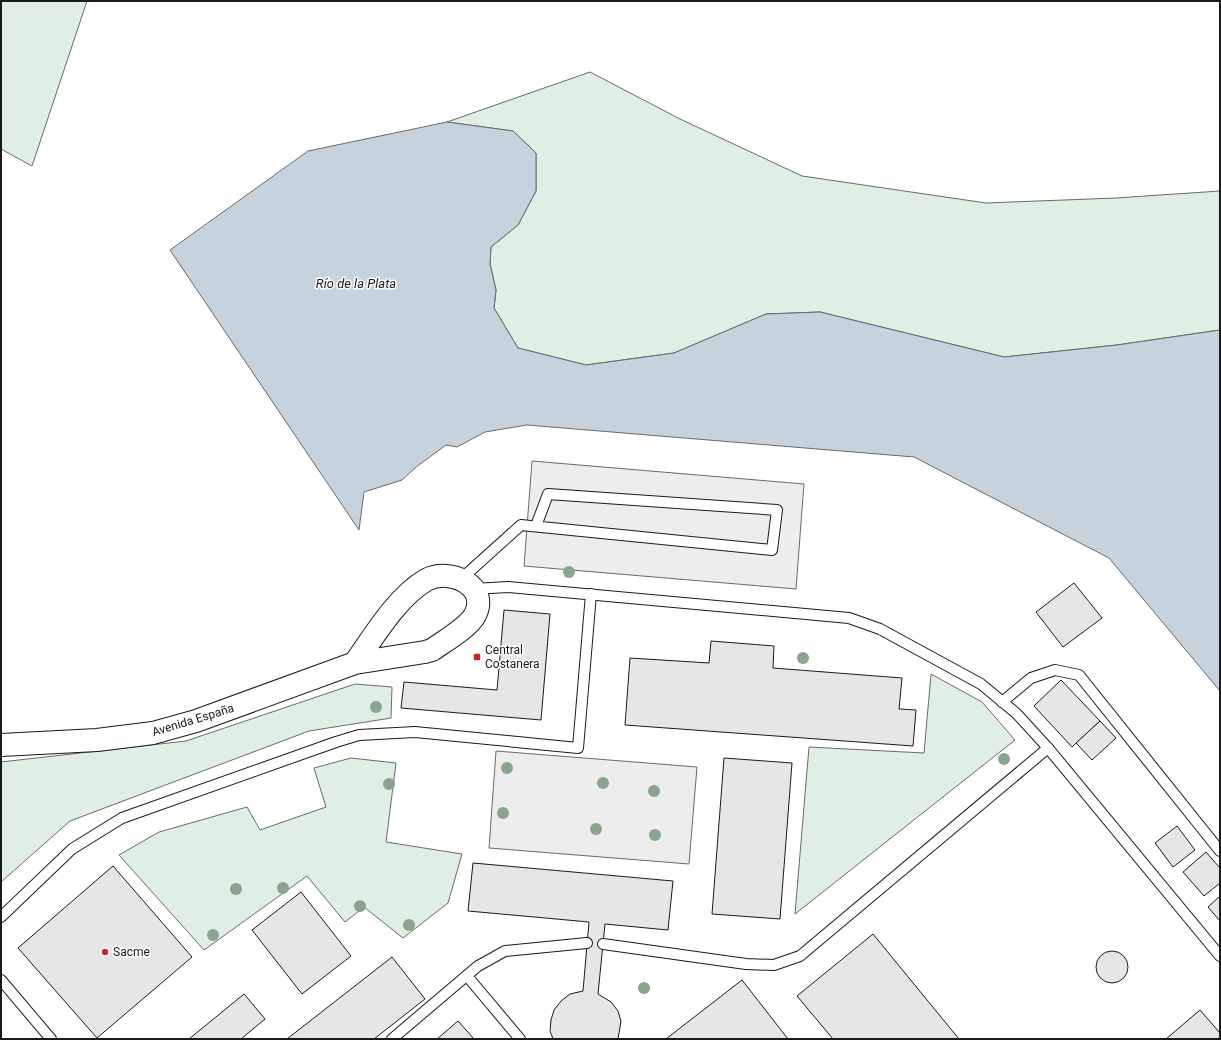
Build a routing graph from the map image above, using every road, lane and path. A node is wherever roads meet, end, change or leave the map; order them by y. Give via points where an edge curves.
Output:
1 (536, 526) junction
2 (467, 584) junction
3 (591, 594) junction
4 (355, 663) junction
5 (1002, 702) junction
6 (1, 745) edge
7 (1048, 748) junction
8 (1220, 851) edge
9 (1, 916) edge
10 (587, 943) dead end
11 (603, 944) dead end
12 (1220, 956) edge
13 (467, 976) junction
14 (1, 980) edge
15 (51, 1039) edge
16 (392, 1039) edge
17 (520, 1039) edge

1 - 1 lane via 772,550 777,510 548,494
1 - 2 lane via 521,525
2 - 3 lane
2 - 4 street via 442,576 426,580 390,613
2 - 4 street, Avenida España via 477,594 478,604 472,619 432,650
3 - 5 lane via 849,618 880,629 981,684
3 - 9 lane via 578,748 415,732 359,735 122,818 72,849
4 - 6 street, Avenida España via 173,729 103,739
5 - 7 lane via 1017,714
5 - 8 lane via 1031,678 1056,670 1079,675
7 - 11 lane via 800,956 774,965 746,964
7 - 12 lane
10 - 13 lane via 505,951 478,966
13 - 16 lane
13 - 17 lane
14 - 15 lane

